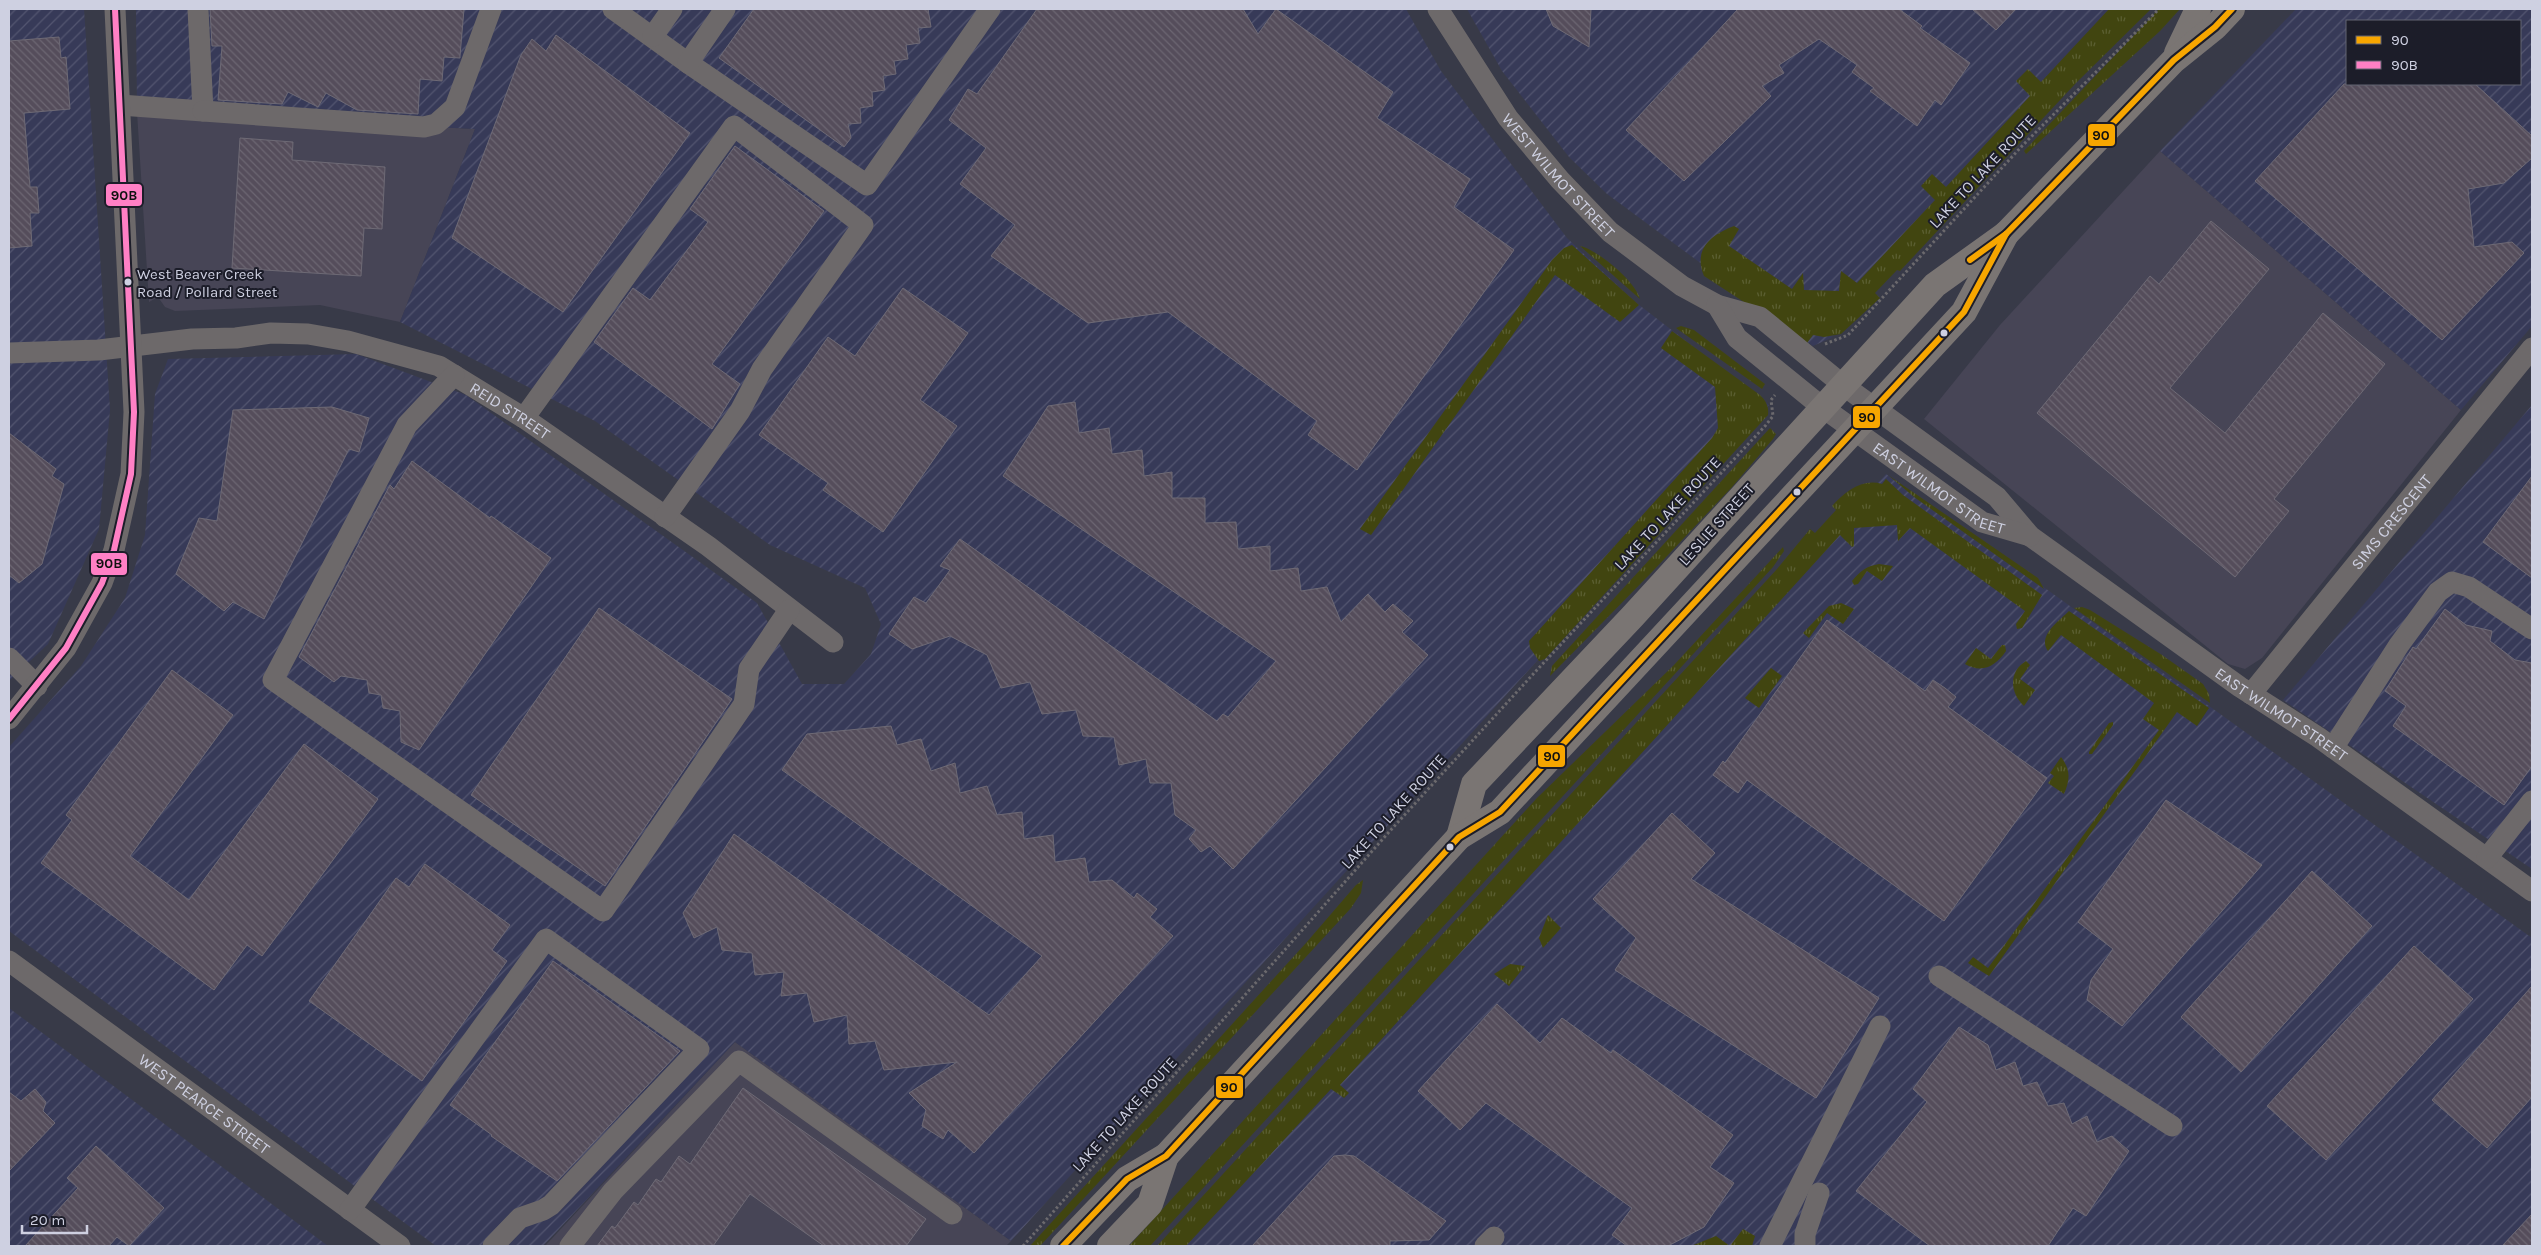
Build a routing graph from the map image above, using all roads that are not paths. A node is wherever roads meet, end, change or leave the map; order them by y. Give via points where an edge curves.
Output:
1 (115, 9) edge
2 (198, 9) edge
3 (490, 9) edge
4 (614, 9) edge
5 (672, 9) edge
6 (725, 9) edge
7 (990, 9) edge
8 (1438, 9) edge
9 (2198, 9) edge
10 (2232, 9) edge
11 (653, 36) junction
12 (2174, 60) junction
13 (688, 62) junction
14 (120, 105) junction
15 (203, 111) junction
16 (2006, 234) junction
17 (1717, 306) junction
18 (130, 347) junction
19 (2532, 348) edge
20 (9, 353) edge
21 (454, 375) junction
22 (1843, 385) junction
23 (1822, 407) junction
24 (1875, 407) junction
25 (524, 418) junction
26 (1855, 430) junction
27 (666, 518) junction
28 (2030, 536) junction
29 (789, 610) junction
30 (2532, 629) edge
31 (833, 642) dead end
32 (9, 658) edge
33 (37, 686) junction
34 (2251, 694) junction
35 (9, 719) edge
36 (2333, 748) junction
37 (2532, 801) edge
38 (1459, 837) junction
39 (2486, 858) junction
40 (2532, 891) edge
41 (9, 961) edge
42 (1939, 976) dead end
43 (1880, 1026) dead end
44 (2172, 1126) dead end
45 (1166, 1156) junction
46 (1819, 1193) dead end
47 (350, 1210) junction
48 (952, 1214) dead end
49 (400, 1246) edge
50 (493, 1246) edge
51 (570, 1246) edge
52 (1062, 1246) edge
53 (1110, 1246) edge
54 (1770, 1246) edge
55 (1805, 1246) edge

1 - 14 street
2 - 15 street
3 - 15 street via 455,107 436,124 424,127
4 - 11 street
5 - 11 street
6 - 13 street
7 - 13 street via 867,185
8 - 17 street, WEST WILMOT STREET via 1508,118 1560,180 1610,232 1682,286
9 - 12 main road, LESLIE STREET
10 - 12 main road, LESLIE STREET
11 - 13 street
12 - 16 main road, LESLIE STREET
14 - 15 street
14 - 18 street
16 - 22 main road, LESLIE STREET via 1935,285
16 - 24 main road, LESLIE STREET via 1964,312
17 - 22 street, WEST WILMOT STREET via 1760,317
17 - 23 street, WEST WILMOT STREET via 1737,338
18 - 20 street, REID STREET
18 - 21 street, REID STREET via 192,338 308,334 397,353 439,366
18 - 33 street via 134,412 131,474 114,550 102,582 66,648
19 - 34 street, SIMS CRESCENT
21 - 25 street, REID STREET
21 - 29 street via 407,425 273,680 603,911 744,704 749,669
22 - 23 main road, LESLIE STREET
22 - 24 street, EAST WILMOT STREET
23 - 26 street, EAST WILMOT STREET
23 - 38 main road, LESLIE STREET via 1474,784
24 - 26 main road, LESLIE STREET
24 - 28 street, EAST WILMOT STREET via 1997,497
25 - 27 street, REID STREET
25 - 27 street via 734,126 863,225 762,369 740,412
26 - 28 street, EAST WILMOT STREET via 1982,522
26 - 38 main road, LESLIE STREET via 1500,812
27 - 29 street, REID STREET via 708,546
28 - 34 street, EAST WILMOT STREET
29 - 31 street, REID STREET
30 - 36 street via 2468,587 2452,582 2438,592 2398,645
32 - 33 street
33 - 35 street
34 - 36 street, EAST WILMOT STREET
36 - 39 street, EAST WILMOT STREET
37 - 39 street
38 - 45 main road, LESLIE STREET
39 - 40 street, EAST WILMOT STREET
41 - 47 street, WEST PEARCE STREET
42 - 44 street
43 - 54 street
45 - 52 main road, LESLIE STREET via 1127,1179
45 - 53 main road, LESLIE STREET via 1150,1204
46 - 55 street via 1805,1234
47 - 49 street, WEST PEARCE STREET
47 - 50 street via 546,939 698,1049 551,1205 520,1218
48 - 51 street via 739,1061 613,1191

